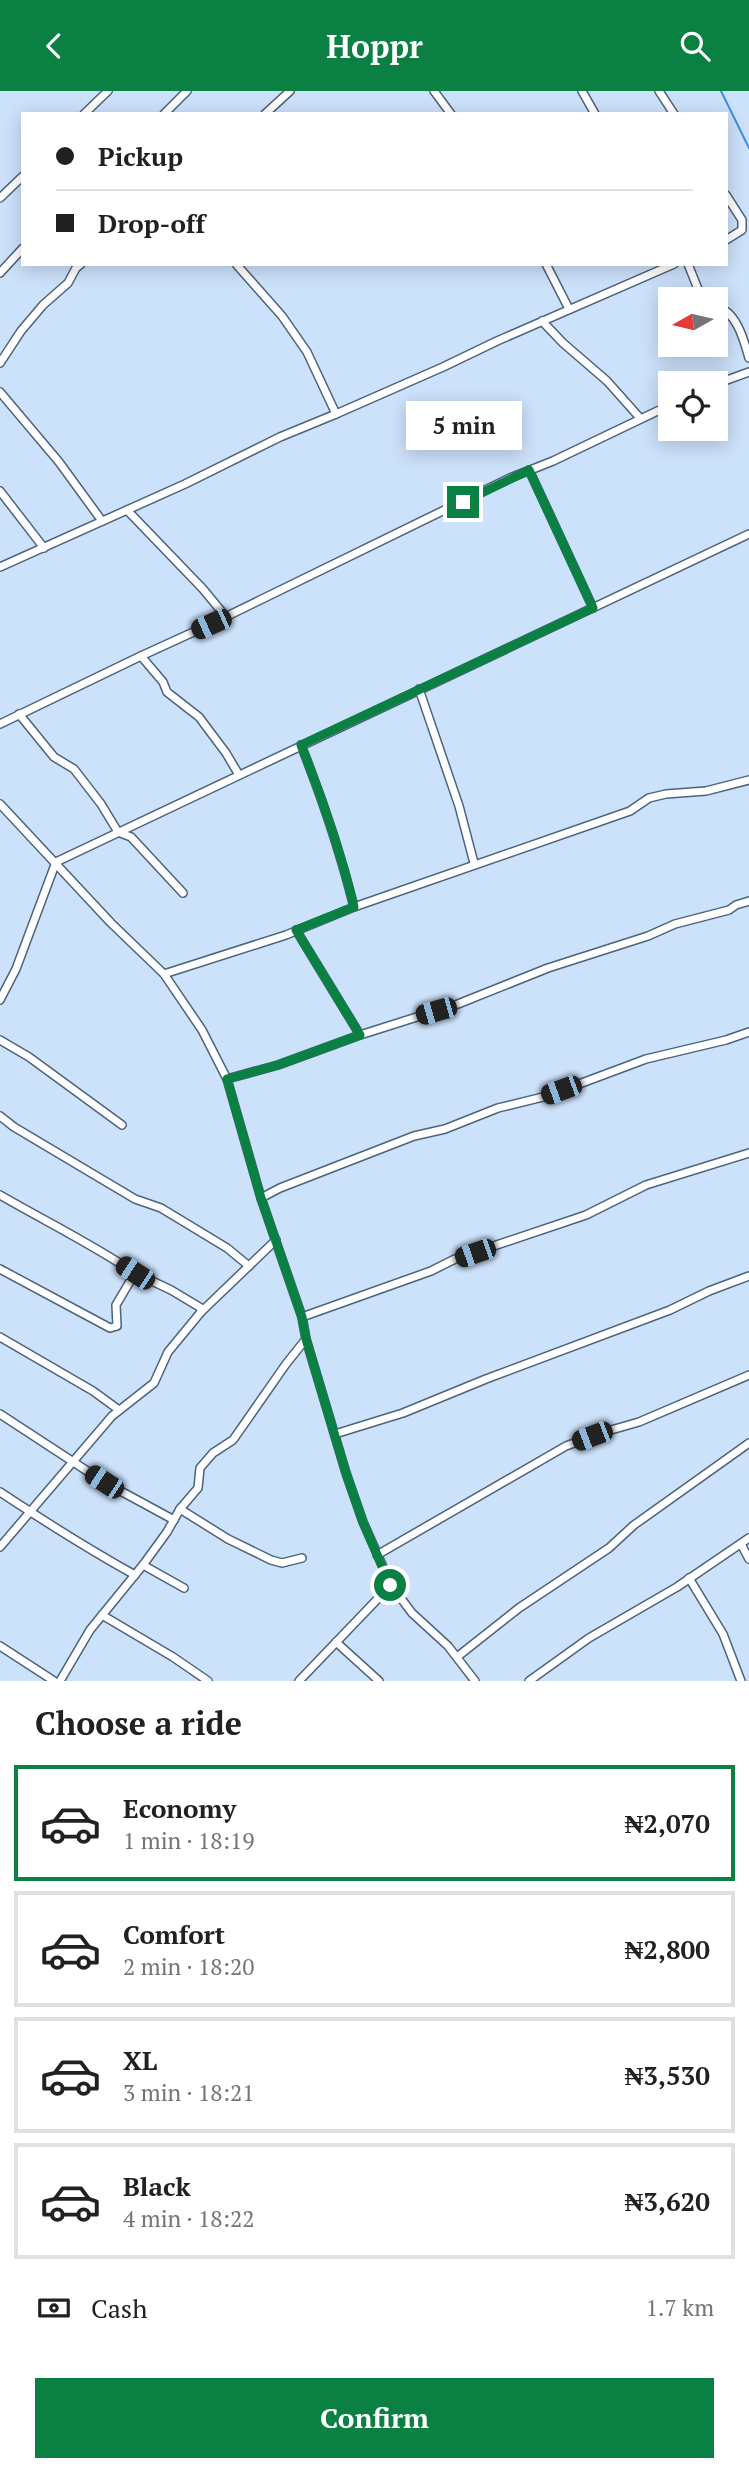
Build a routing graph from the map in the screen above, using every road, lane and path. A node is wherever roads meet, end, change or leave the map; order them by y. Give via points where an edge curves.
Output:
1 (108, 91) edge
2 (187, 91) edge
3 (290, 91) edge
4 (434, 91) edge
5 (582, 91) edge
6 (659, 91) edge
7 (86, 112) edge
8 (166, 112) edge
9 (267, 112) edge
10 (450, 112) edge
11 (594, 112) edge
12 (673, 112) edge
13 (21, 178) edge
14 (0, 198) edge
15 (728, 198) edge
16 (728, 239) edge
17 (21, 250) edge
18 (76, 266) edge
19 (238, 266) edge
20 (547, 266) edge
21 (669, 266) edge
22 (689, 266) edge
23 (0, 273) edge
24 (697, 287) edge
25 (569, 309) junction
26 (728, 312) edge
27 (542, 321) junction
28 (749, 358) edge
29 (0, 363) edge
30 (749, 372) edge
31 (728, 380) edge
32 (0, 392) edge
33 (658, 410) edge
34 (336, 414) junction
35 (640, 418) junction
36 (529, 470) junction
37 (0, 491) edge
38 (127, 510) junction
39 (102, 521) junction
40 (749, 534) edge
41 (44, 548) junction
42 (0, 567) edge
43 (593, 608) junction
44 (226, 617) junction
45 (141, 656) junction
46 (419, 689) junction
47 (19, 715) junction
48 (0, 724) edge
49 (301, 745) junction
50 (239, 775) junction
51 (749, 780) edge
52 (0, 804) edge
53 (118, 832) junction
54 (56, 862) junction
55 (474, 863) junction
56 (183, 893) dead end
57 (749, 901) edge
58 (354, 907) junction
59 (296, 930) junction
60 (164, 974) junction
61 (0, 1000) edge
62 (749, 1031) edge
63 (360, 1035) junction
64 (0, 1040) edge
65 (227, 1079) junction
66 (0, 1117) edge
67 (122, 1125) dead end
68 (749, 1153) edge
69 (0, 1195) edge
70 (261, 1198) junction
71 (276, 1240) junction
72 (249, 1266) junction
73 (0, 1269) edge
74 (135, 1273) junction
75 (749, 1276) edge
76 (201, 1312) junction
77 (302, 1317) junction
78 (0, 1336) edge
79 (306, 1339) junction
80 (749, 1375) edge
81 (119, 1410) junction
82 (0, 1414) edge
83 (335, 1434) junction
84 (749, 1443) edge
85 (73, 1461) junction
86 (0, 1492) edge
87 (180, 1509) junction
88 (29, 1514) junction
89 (174, 1520) junction
90 (749, 1538) edge
91 (741, 1544) junction
92 (0, 1547) edge
93 (377, 1555) junction
94 (302, 1558) dead end
95 (749, 1559) edge
96 (143, 1565) junction
97 (135, 1575) junction
98 (689, 1578) junction
99 (390, 1585) junction
100 (184, 1588) dead end
101 (103, 1615) junction
102 (336, 1642) junction
103 (0, 1646) edge
104 (457, 1657) junction
105 (54, 1681) edge
106 (60, 1681) edge
107 (208, 1681) edge
108 (299, 1681) edge
109 (379, 1681) edge
110 (475, 1681) edge
111 (529, 1681) edge
112 (741, 1681) edge

1 - 7 street
2 - 8 street
3 - 9 street
4 - 10 street
5 - 11 street
6 - 12 street
13 - 14 street
15 - 16 street via 742,220 742,230
17 - 23 street
18 - 29 street via 68,283 43,305
19 - 34 street via 307,352
20 - 25 street
21 - 25 street
22 - 24 street
25 - 27 street
26 - 28 street
27 - 34 street
27 - 35 street
30 - 31 street
32 - 39 street
33 - 35 street
34 - 38 street
35 - 36 street
36 - 43 street
36 - 44 street
37 - 41 street
38 - 39 street
38 - 44 street
39 - 41 street
40 - 43 street
41 - 42 street
43 - 46 street
44 - 45 street
45 - 47 street
45 - 50 street via 167,692 199,717
46 - 49 street
46 - 55 street
47 - 48 street
47 - 53 street via 54,757 74,769
49 - 50 street
49 - 58 street via 342,858
50 - 53 street
51 - 55 street via 649,798 630,811
52 - 54 street
53 - 54 street
53 - 56 street via 131,837
54 - 60 street
54 - 61 street
55 - 58 street
57 - 63 street
58 - 59 street
59 - 60 street
59 - 63 street
60 - 65 street via 190,1010
62 - 70 street via 498,1108
63 - 65 street
64 - 67 street
65 - 70 street
66 - 72 street via 135,1199 161,1208 228,1248
68 - 77 street via 646,1185 586,1215
69 - 74 street
70 - 71 street
71 - 72 street
71 - 77 street
72 - 76 street
73 - 74 street via 110,1328 117,1325 116,1305
74 - 76 street via 171,1290
75 - 83 street via 403,1413
76 - 81 street via 168,1352 154,1383
77 - 79 street
78 - 81 street
79 - 83 street
79 - 87 street via 233,1440 200,1468 198,1488
80 - 93 street via 639,1422 566,1446
81 - 85 street
82 - 85 street
83 - 93 street
84 - 104 street
85 - 88 street
85 - 89 street
86 - 88 street
87 - 89 street
87 - 94 street via 271,1560 282,1563
88 - 92 street
88 - 97 street via 40,1516
89 - 96 street
90 - 91 street
91 - 95 street
91 - 98 street
93 - 99 street
96 - 97 street
96 - 100 street
97 - 101 street
98 - 111 street via 589,1638
98 - 112 street via 723,1634
99 - 102 street
99 - 104 street
101 - 106 street
101 - 107 street
102 - 108 street
102 - 109 street
103 - 105 street
104 - 110 street

